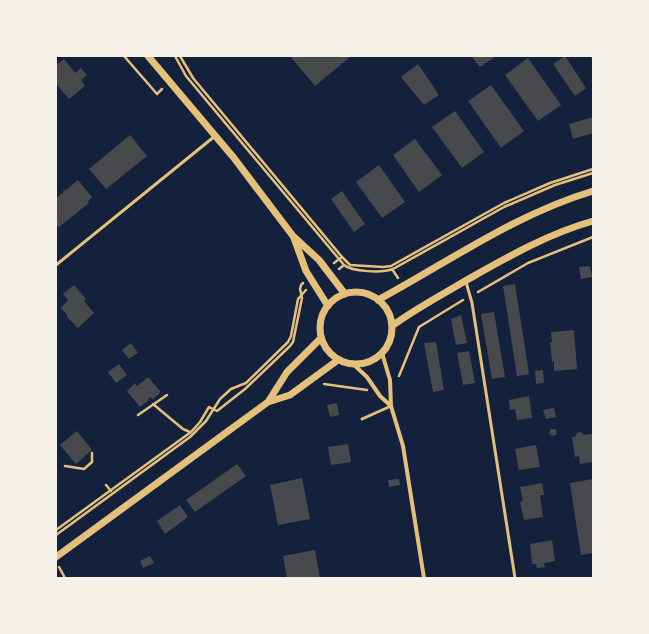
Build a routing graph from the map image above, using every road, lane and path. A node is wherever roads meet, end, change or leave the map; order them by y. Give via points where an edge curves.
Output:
1 (124, 56) edge
2 (149, 56) edge
3 (175, 56) edge
4 (180, 56) edge
5 (157, 94) dead end
6 (215, 136) junction
7 (593, 169) edge
8 (593, 191) edge
9 (593, 221) edge
10 (293, 236) junction
11 (593, 237) edge
12 (340, 258) junction
13 (56, 265) edge
14 (344, 265) dead end
15 (326, 268) junction
16 (311, 278) junction
17 (465, 281) junction
18 (345, 294) junction
19 (470, 296) junction
20 (378, 300) junction
21 (328, 306) junction
22 (392, 326) junction
23 (321, 338) junction
24 (290, 346) junction
25 (382, 353) junction
26 (301, 359) junction
27 (338, 360) junction
28 (353, 364) junction
29 (316, 375) junction
30 (390, 380) junction
31 (374, 387) junction
32 (167, 395) dead end
33 (268, 402) junction
34 (153, 404) junction
35 (391, 406) junction
36 (138, 415) dead end
37 (362, 419) dead end
38 (191, 432) junction
39 (92, 453) dead end
40 (65, 466) dead end
41 (106, 485) dead end
42 (111, 490) junction
43 (56, 530) edge
44 (56, 557) edge
45 (56, 563) edge
46 (65, 578) edge
47 (424, 578) edge
48 (515, 578) edge

1 - 5 path
2 - 6 street
3 - 12 path via 186,76
4 - 12 path via 193,78
6 - 10 street
6 - 13 lane
7 - 12 path via 510,200 391,266 350,265
8 - 20 street via 505,226
9 - 17 street via 532,245
10 - 15 street
10 - 16 street
11 - 19 path via 528,263
12 - 14 path
12 - 15 path
15 - 18 street
16 - 21 street
16 - 24 path via 301,285 302,298
17 - 19 lane
17 - 22 street
18 - 20 street via 367,294
18 - 21 street
19 - 30 path via 419,327 399,376
19 - 48 lane
20 - 22 street via 390,316
21 - 23 street via 322,316
22 - 25 street via 391,338
23 - 26 street
23 - 27 street
24 - 26 path
24 - 38 path via 245,389 217,411 209,407
25 - 28 street via 371,361
25 - 30 street
26 - 33 street via 287,372
27 - 28 street
27 - 29 street
28 - 31 street
29 - 31 path via 323,384 362,390
29 - 33 street via 290,395
30 - 35 street
31 - 35 street
32 - 34 path
33 - 44 street
34 - 36 path
34 - 38 path
35 - 37 lane
35 - 47 street via 403,446
38 - 42 path
39 - 40 path via 92,462 84,469
41 - 42 path
42 - 43 path
45 - 46 path

